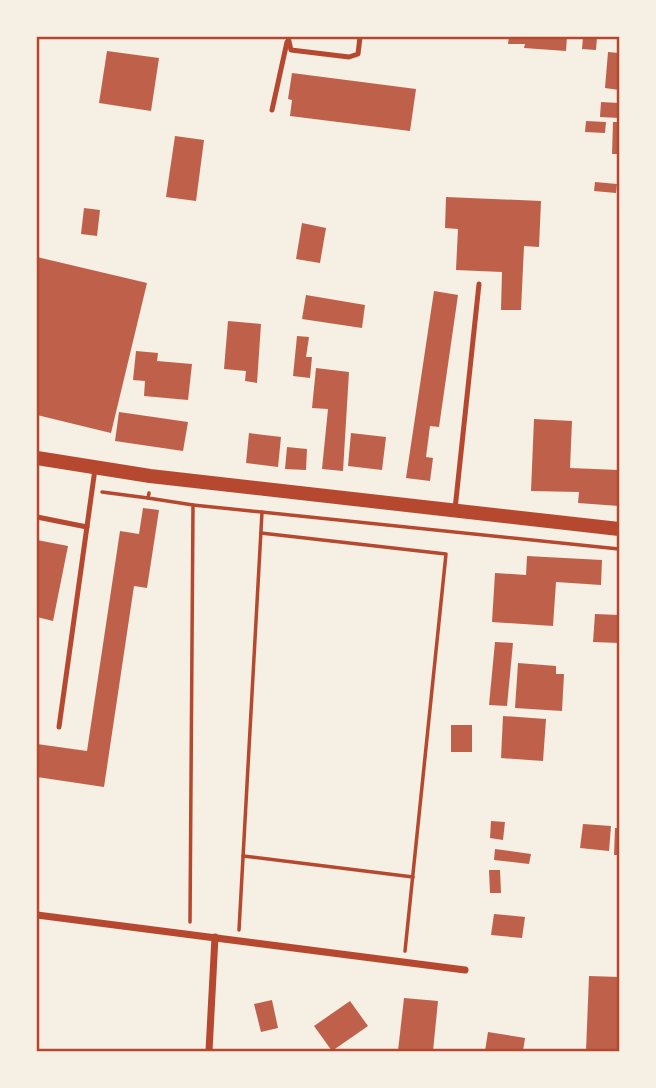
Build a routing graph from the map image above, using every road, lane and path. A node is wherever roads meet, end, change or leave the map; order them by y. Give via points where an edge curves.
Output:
1 (360, 37) edge
2 (288, 39) edge
3 (272, 110) dead end
4 (479, 284) dead end
5 (37, 458) edge
6 (95, 469) junction
7 (150, 476) junction
8 (92, 491) junction
9 (148, 498) junction
10 (193, 505) junction
11 (262, 512) junction
12 (454, 513) junction
13 (37, 517) edge
14 (87, 527) junction
15 (619, 529) edge
16 (261, 533) junction
17 (619, 550) edge
18 (59, 727) dead end
19 (243, 856) junction
20 (413, 877) junction
21 (37, 915) edge
22 (190, 935) junction
23 (215, 937) junction
24 (238, 939) junction
25 (404, 960) junction
26 (465, 970) dead end
27 (209, 1051) edge

1 - 2 lane via 358,54 349,57 291,50
2 - 3 lane
4 - 12 lane
5 - 6 main road
6 - 7 main road
6 - 8 lane
7 - 9 path
7 - 12 main road
8 - 9 path
8 - 14 lane
9 - 10 path
10 - 11 path
10 - 22 path
11 - 16 path
11 - 17 path
12 - 15 main road
13 - 14 lane
14 - 18 lane
16 - 19 path
16 - 20 path via 446,554
19 - 20 path
19 - 24 path
20 - 25 path
21 - 22 street
22 - 23 street
23 - 24 street
23 - 27 street
24 - 25 street
25 - 26 street

